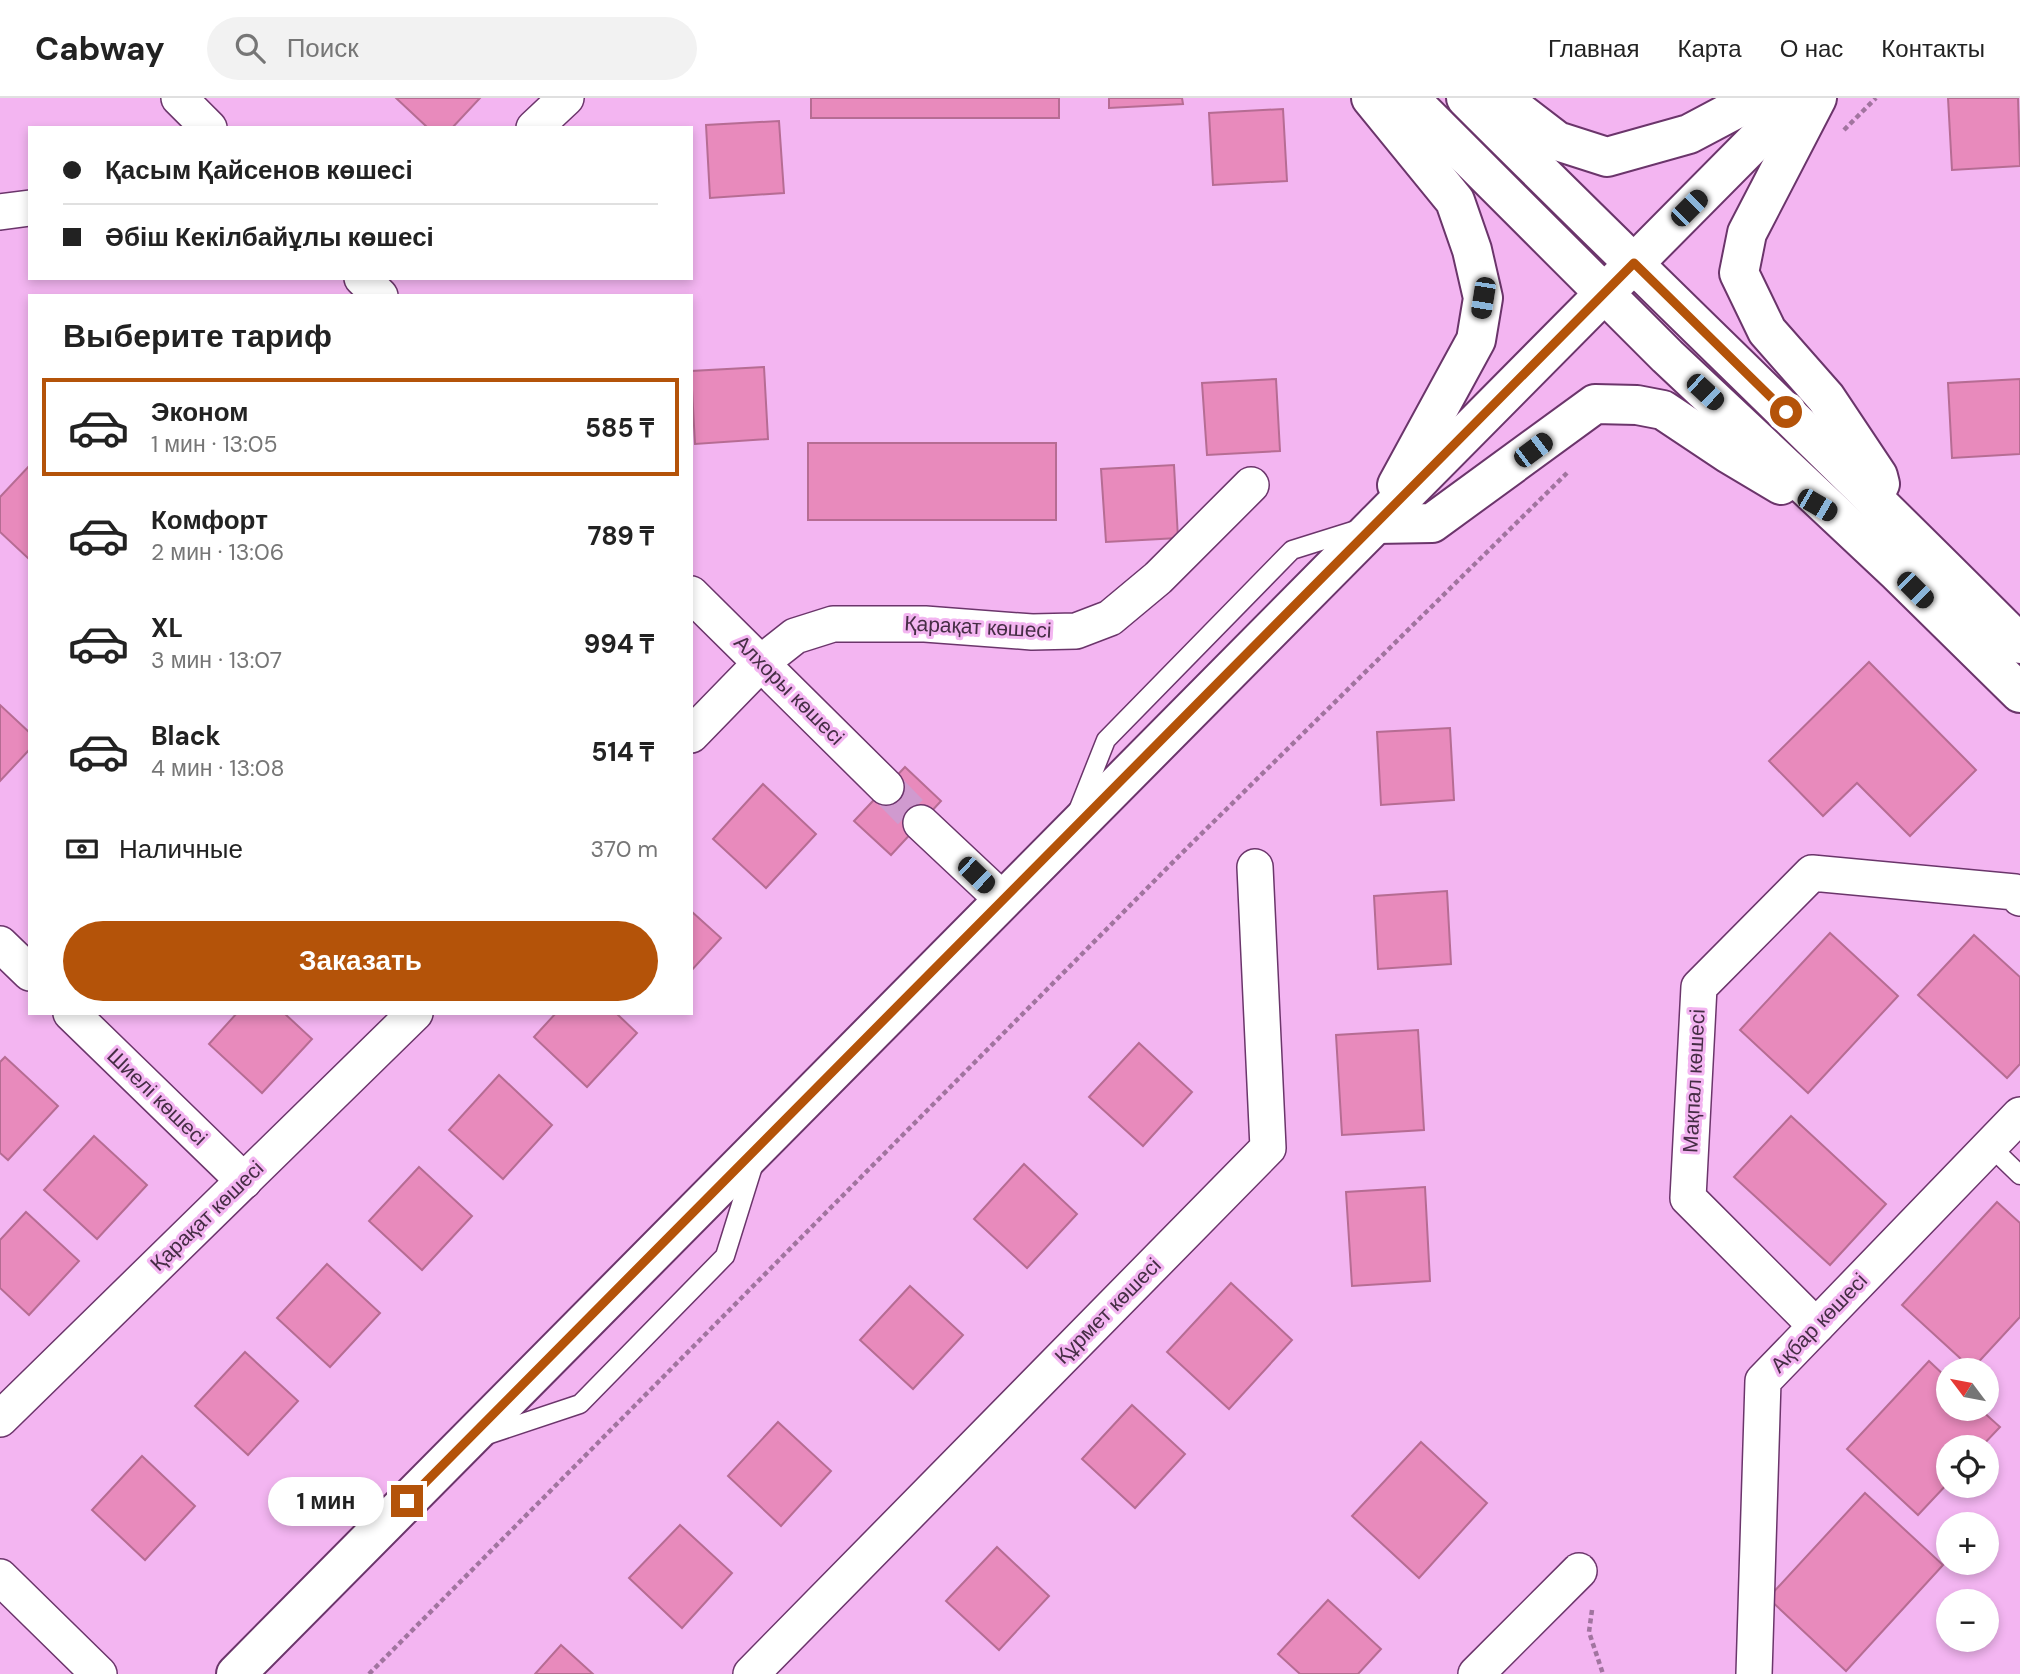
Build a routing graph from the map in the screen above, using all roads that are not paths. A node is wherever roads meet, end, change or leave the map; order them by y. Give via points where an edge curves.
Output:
1 (179, 98) edge
2 (566, 98) edge
3 (1371, 98) edge
4 (1409, 98) edge
5 (1466, 98) edge
6 (1501, 98) edge
7 (1757, 98) edge
8 (1798, 98) edge
9 (1817, 98) edge
10 (207, 126) edge
11 (536, 126) edge
12 (28, 208) edge
13 (0, 212) edge
14 (1634, 263) junction
15 (364, 280) edge
16 (1605, 292) junction
17 (378, 294) edge
18 (1251, 485) dead end
19 (1884, 507) junction
20 (1839, 518) junction
21 (1376, 524) junction
22 (693, 596) edge
23 (2020, 644) edge
24 (762, 662) junction
25 (2020, 693) edge
26 (693, 733) edge
27 (886, 787) tunnel mouth
28 (921, 823) tunnel mouth
29 (1255, 867) dead end
30 (2020, 898) edge
31 (1003, 900) junction
32 (0, 944) edge
33 (28, 971) edge
34 (73, 1015) edge
35 (413, 1015) edge
36 (2020, 1115) edge
37 (759, 1146) junction
38 (1990, 1146) junction
39 (2020, 1175) edge
40 (244, 1181) junction
41 (1816, 1326) junction
42 (0, 1419) edge
43 (464, 1443) junction
44 (1579, 1571) road end
45 (0, 1577) edge
46 (99, 1674) edge
47 (236, 1674) edge
48 (751, 1674) edge
49 (1476, 1674) edge
50 (1754, 1674) edge

1 - 10 street
2 - 11 street
3 - 21 street via 1455,201 1483,298 1476,340
4 - 16 street
5 - 14 street
6 - 7 street via 1557,141 1607,157 1689,134
8 - 14 street
9 - 19 street via 1747,233 1739,272 1767,331 1826,398 1878,476
12 - 13 street
14 - 16 street
14 - 19 street
15 - 17 street
16 - 20 street
16 - 21 street
18 - 24 street, Қарақат көшесі via 1111,618 1076,631 833,624 795,636
19 - 23 street
20 - 21 street via 1663,411 1595,404 1432,523
20 - 25 street
21 - 31 street
22 - 24 street, Алхоры көшесі
24 - 26 street, Қарақат көшесі
24 - 27 street, Алхоры көшесі
28 - 31 street
29 - 48 street, Құрмет көшесі via 1268,1148
30 - 41 street, Мақпал көшесі via 2015,892 1812,873 1699,987 1688,1198
31 - 37 street
32 - 33 street
34 - 40 street, Шиелі көшесі
35 - 40 street, Қарақат көшесі
36 - 38 street, Ақбар көшесі
37 - 43 street
37 - 43 lane via 725,1256 580,1404
38 - 39 lane
38 - 41 street, Ақбар көшесі
40 - 42 street, Қарақат көшесі
41 - 50 street, Ақбар көшесі via 1763,1381
43 - 47 street
44 - 49 street
45 - 46 street

